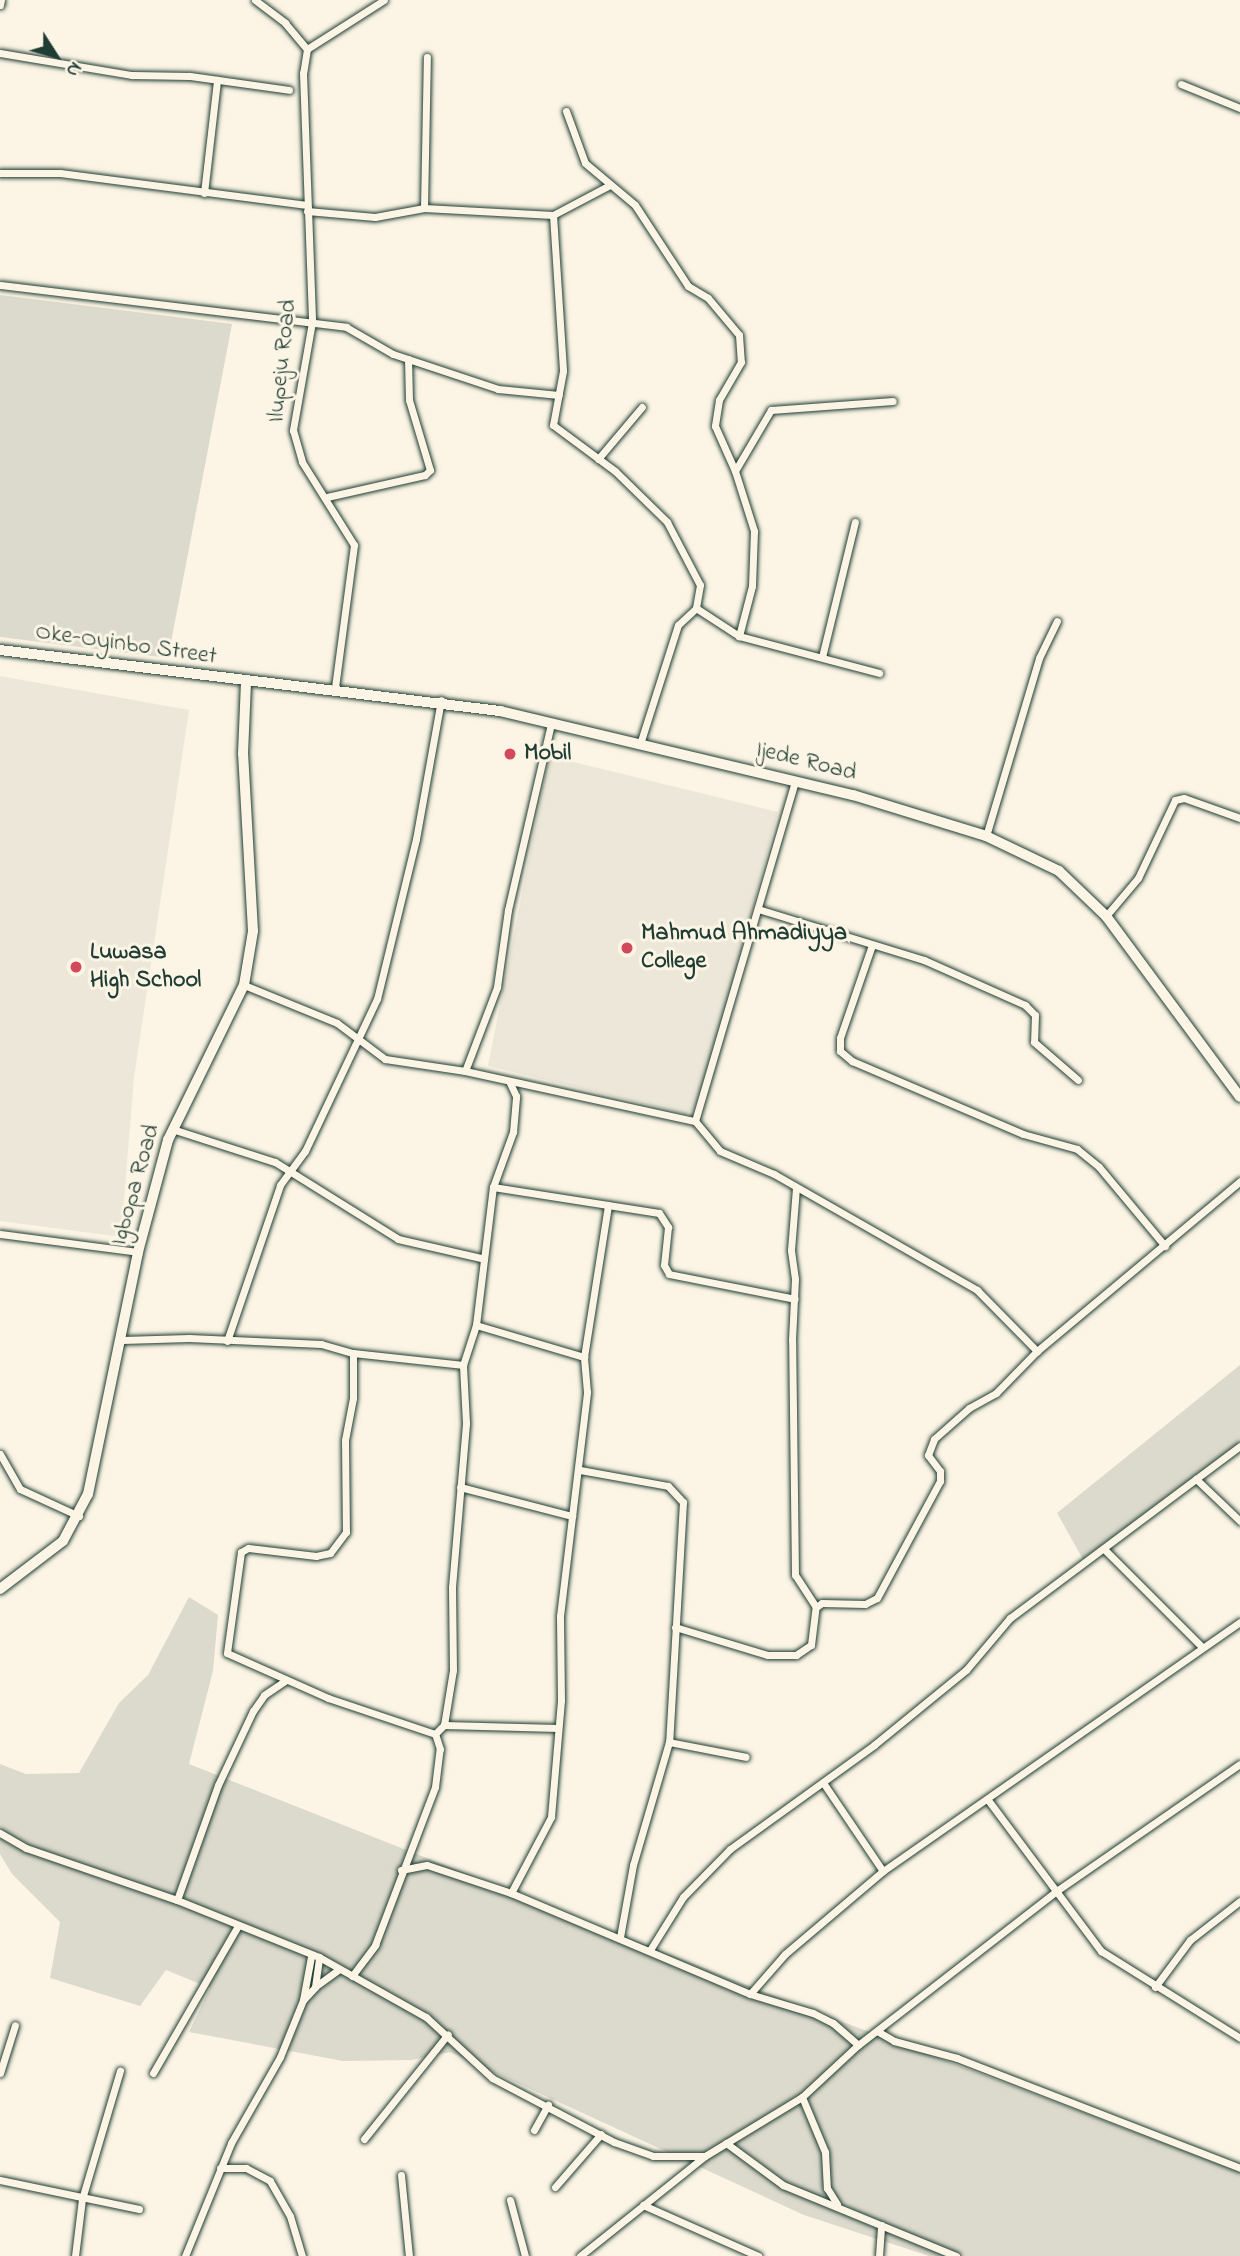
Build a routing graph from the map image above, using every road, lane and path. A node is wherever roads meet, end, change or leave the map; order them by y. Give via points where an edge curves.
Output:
1 (255, 0) edge
2 (384, 0) edge
3 (307, 49) junction
4 (0, 53) edge
5 (427, 57) dead end
6 (217, 80) junction
7 (1181, 84) dead end
8 (289, 90) dead end
9 (1240, 108) edge
10 (566, 111) dead end
11 (0, 173) edge
12 (610, 186) junction
13 (204, 193) junction
14 (307, 208) junction
15 (424, 208) junction
16 (554, 215) junction
17 (0, 285) edge
18 (312, 322) junction
19 (408, 359) junction
20 (559, 395) junction
21 (893, 401) dead end
22 (642, 407) dead end
23 (598, 459) junction
24 (735, 471) junction
25 (327, 497) junction
26 (855, 522) dead end
27 (696, 608) junction
28 (1057, 621) dead end
29 (739, 636) junction
30 (0, 650) edge
31 (822, 657) junction
32 (879, 673) dead end
33 (246, 683) junction
34 (335, 688) junction
35 (441, 700) junction
36 (551, 724) junction
37 (640, 744) junction
38 (795, 781) junction
39 (1240, 818) edge
40 (986, 835) junction
41 (758, 909) junction
42 (1106, 916) junction
43 (872, 945) junction
44 (244, 985) junction
45 (358, 1035) junction
46 (465, 1071) junction
47 (1078, 1080) dead end
48 (510, 1083) junction
49 (524, 1086) junction
50 (516, 1096) junction
51 (1240, 1097) edge
52 (695, 1121) junction
53 (172, 1129) junction
54 (289, 1172) junction
55 (1240, 1181) edge
56 (493, 1187) junction
57 (796, 1188) junction
58 (608, 1205) junction
59 (0, 1234) edge
60 (1165, 1246) junction
61 (138, 1252) junction
62 (481, 1258) junction
63 (795, 1298) junction
64 (476, 1325) junction
65 (122, 1340) junction
66 (227, 1341) junction
67 (1037, 1351) junction
68 (353, 1353) junction
69 (584, 1357) junction
70 (463, 1365) junction
71 (1240, 1446) edge
72 (0, 1454) edge
73 (580, 1471) junction
74 (1196, 1479) junction
75 (460, 1487) junction
76 (79, 1516) junction
77 (572, 1516) junction
78 (1240, 1521) edge
79 (1104, 1549) junction
80 (0, 1589) edge
81 (816, 1607) junction
82 (1240, 1622) edge
83 (675, 1627) junction
84 (1202, 1647) junction
85 (286, 1680) junction
86 (444, 1725) junction
87 (558, 1728) junction
88 (435, 1734) junction
89 (669, 1742) junction
90 (746, 1757) dead end
91 (1240, 1764) edge
92 (824, 1784) junction
93 (988, 1800) junction
94 (0, 1833) edge
95 (401, 1870) junction
96 (883, 1871) junction
97 (1058, 1890) junction
98 (510, 1893) junction
99 (177, 1900) junction
100 (1240, 1900) edge
101 (239, 1926) junction
102 (620, 1937) junction
103 (650, 1950) junction
104 (315, 1957) junction
105 (339, 1969) junction
106 (352, 1976) junction
107 (315, 1987) junction
108 (1155, 1987) junction
109 (750, 1994) junction
110 (303, 2000) junction
111 (15, 2025) dead end
112 (877, 2031) junction
113 (448, 2034) junction
114 (1240, 2038) edge
115 (858, 2045) junction
116 (120, 2071) dead end
117 (0, 2073) edge
118 (153, 2073) dead end
119 (802, 2097) junction
120 (548, 2105) junction
121 (534, 2130) dead end
122 (601, 2133) junction
123 (364, 2138) dead end
124 (726, 2143) junction
125 (705, 2156) junction
126 (220, 2168) junction
127 (1240, 2168) edge
128 (401, 2175) dead end
129 (0, 2180) edge
130 (555, 2187) dead end
131 (82, 2199) junction
132 (510, 2200) dead end
133 (643, 2206) junction
134 (838, 2207) junction
135 (139, 2209) dead end
136 (881, 2225) junction
137 (75, 2256) edge
138 (185, 2256) edge
139 (302, 2256) edge
140 (409, 2256) edge
141 (525, 2256) edge
142 (580, 2256) edge
143 (758, 2256) edge
144 (879, 2256) edge
145 (957, 2256) edge

1 - 3 street via 285,23
2 - 3 street
3 - 14 street, Ilupeju Road
4 - 6 street via 132,75
5 - 15 street
6 - 8 street
6 - 13 street
7 - 9 street
10 - 12 street via 585,163
11 - 13 street via 60,173
12 - 16 street
12 - 24 street via 640,212 688,286 708,298 739,335 741,362 719,400 715,426
13 - 14 street
14 - 15 street via 375,217
14 - 18 street, Ilupeju Road
15 - 16 street
16 - 20 street via 563,371
17 - 18 street via 223,316
18 - 19 street via 354,329 380,348
18 - 25 street, Ilupeju Road via 295,446 310,478
19 - 20 street via 498,389
19 - 25 street via 410,400 430,470 425,475
20 - 23 street via 553,425
21 - 24 street via 771,410
22 - 23 street
23 - 27 street via 667,522 678,551 698,578
24 - 29 street via 754,531 755,556
25 - 34 street, Ilupeju Road via 354,545
26 - 31 street
27 - 29 street
27 - 37 street via 678,625
28 - 40 street via 1039,658
29 - 31 street
30 - 33 main road, Oke-Oyinbo Street
31 - 32 street
33 - 34 main road, Ijede Road
33 - 44 street, Igbopa Road via 243,754 253,931
34 - 35 main road, Ijede Road
35 - 36 main road, Ijede Road
35 - 45 street via 418,827 377,999
36 - 37 main road, Ijede Road
36 - 46 street via 508,910 497,987
37 - 38 main road, Ijede Road
38 - 40 main road, Ijede Road
38 - 41 street
39 - 42 street via 1184,797 1175,800 1138,878
40 - 42 main road, Ijede Road via 1059,871
41 - 43 street
41 - 52 street
42 - 51 main road, Ijede Road
43 - 47 street via 923,960 1032,1009 1032,1038
43 - 60 street via 840,1038 845,1056 1023,1134 1077,1149 1099,1167
44 - 45 street
44 - 53 street, Igbopa Road
45 - 46 street via 384,1059
45 - 54 street via 305,1151
46 - 48 street
48 - 49 street
48 - 50 street
49 - 50 street
49 - 52 street
50 - 56 street via 513,1132
52 - 57 street via 720,1151
53 - 54 street via 275,1162
53 - 61 street, Igbopa Road
54 - 62 street via 398,1239
54 - 66 street via 255,1253
55 - 60 street
56 - 58 street
56 - 62 street
57 - 63 street via 791,1250
57 - 67 street via 977,1290
58 - 63 street via 664,1216 668,1227 664,1265 669,1274
58 - 69 street
59 - 61 street
60 - 67 street
61 - 65 street, Igbopa Road
62 - 64 street
63 - 81 street via 795,1575
64 - 69 street
64 - 70 street
65 - 66 street
65 - 76 street, Igbopa Road via 93,1475
66 - 68 street via 321,1344
67 - 81 street via 996,1393 969,1408 929,1445 928,1455 940,1471 940,1481 877,1598 865,1604 822,1602
68 - 70 street
68 - 85 street via 353,1398 345,1440 346,1532 330,1553 316,1556 248,1548 238,1558 227,1653
69 - 73 street via 587,1392
70 - 75 street via 467,1423
71 - 74 street
72 - 76 street via 20,1489
73 - 77 street
73 - 83 street via 668,1486 680,1494
74 - 78 street
74 - 79 street
75 - 77 street
75 - 86 street via 452,1587 453,1670
76 - 80 street, Igbopa Road via 44,1560
77 - 87 street via 560,1616
79 - 84 street
79 - 92 street via 1010,1618 966,1670
81 - 83 street via 811,1645 796,1655 768,1655
82 - 84 street
83 - 89 street
84 - 93 street
85 - 88 street
85 - 99 street via 264,1695 253,1711 218,1785
86 - 87 street
86 - 88 street
87 - 98 street via 551,1817
88 - 95 street via 440,1749 435,1787
89 - 90 street
89 - 102 street via 633,1865
91 - 97 street
92 - 96 street
92 - 103 street via 730,1849 683,1897
93 - 96 street
93 - 97 street
94 - 99 street via 26,1848
95 - 98 street via 427,1865
95 - 106 street via 375,1945
96 - 109 street via 785,1954
97 - 108 street via 1083,1932 1101,1951
97 - 112 street
98 - 102 street
99 - 101 street
100 - 108 street via 1190,1940
101 - 104 street
101 - 118 street
102 - 103 street
103 - 109 street
104 - 105 street
104 - 107 street
104 - 110 street
105 - 106 street
105 - 107 street
106 - 113 street via 414,2009
107 - 110 street
108 - 114 street
109 - 115 street via 813,2013
110 - 126 street via 280,2057
111 - 117 street
112 - 115 street
112 - 127 street
113 - 120 street via 492,2078
113 - 123 street
115 - 119 street
116 - 131 street
119 - 124 street
119 - 134 street via 825,2152 827,2188
120 - 121 street
120 - 122 street
122 - 125 street via 653,2156
122 - 130 street
124 - 125 street
124 - 134 street via 775,2180
125 - 133 street
126 - 138 street
126 - 139 street via 246,2168 270,2181 290,2216
128 - 140 street
129 - 131 street
131 - 135 street
131 - 137 street
132 - 141 street
133 - 142 street
133 - 143 street
134 - 136 street
136 - 144 street
136 - 145 street

